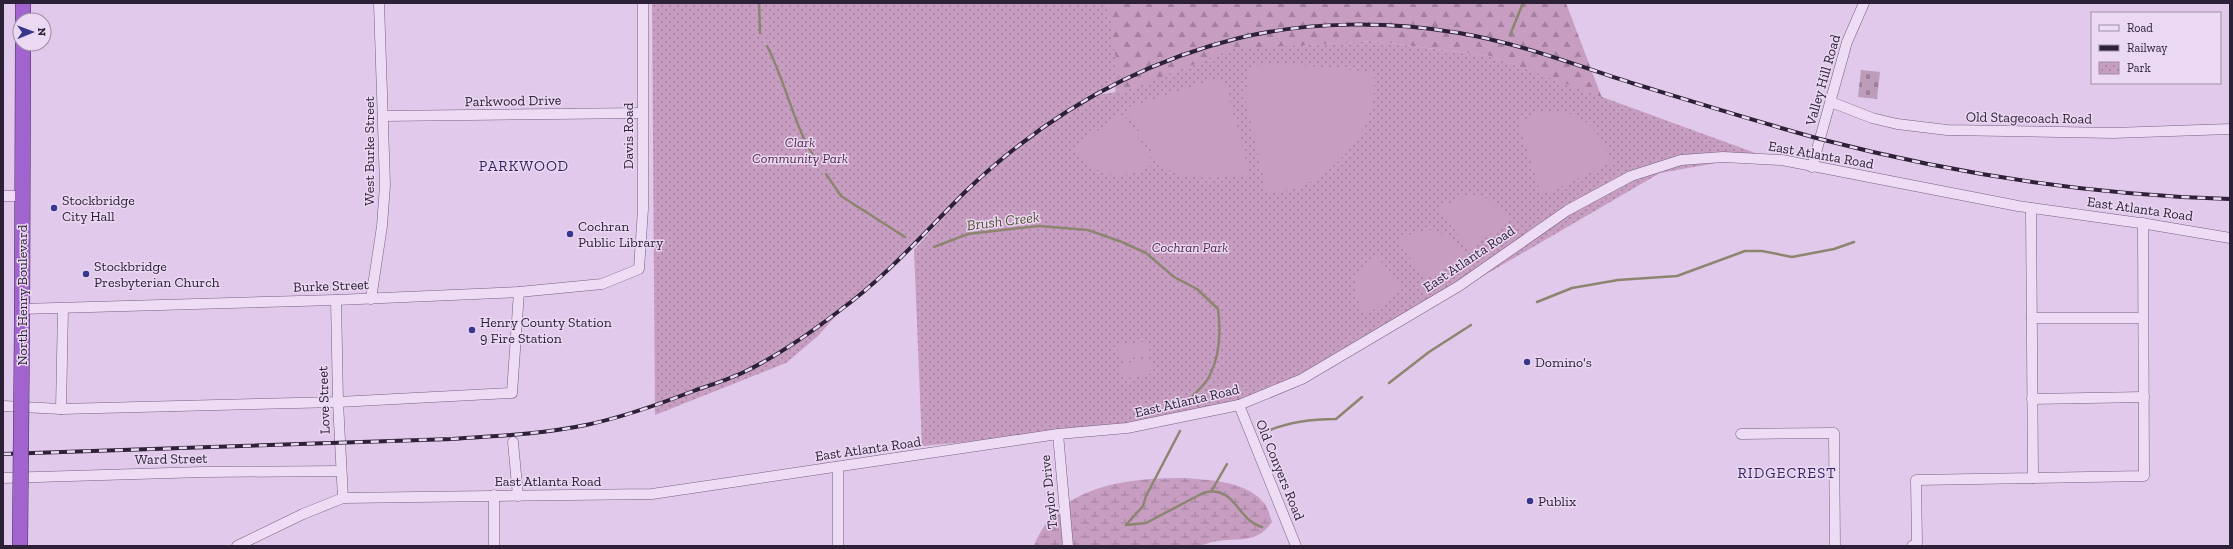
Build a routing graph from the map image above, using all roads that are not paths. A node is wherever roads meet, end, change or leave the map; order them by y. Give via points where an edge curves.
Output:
1 (379, 3) edge
2 (642, 3) edge
3 (1864, 3) edge
4 (23, 52) edge
5 (1831, 102) junction
6 (642, 113) junction
7 (384, 116) junction
8 (2230, 129) edge
9 (1812, 167) junction
10 (3, 196) edge
11 (22, 196) junction
12 (2031, 208) junction
13 (2143, 223) junction
14 (2230, 238) edge
15 (639, 269) joint
16 (519, 292) junction
17 (371, 299) junction
18 (336, 300) junction
19 (21, 309) junction
20 (64, 309) junction
21 (2032, 318) junction
22 (2143, 318) junction
23 (2144, 397) junction
24 (2032, 399) junction
25 (338, 402) junction
26 (1239, 405) junction
27 (3, 406) edge
28 (61, 409) junction
29 (1058, 434) junction
30 (1741, 434) dead end
31 (513, 442) dead end
32 (838, 467) junction
33 (341, 471) junction
34 (3, 478) edge
35 (2033, 478) junction
36 (494, 495) junction
37 (518, 496) junction
38 (343, 498) junction
39 (20, 546) edge
40 (237, 546) edge
41 (494, 546) edge
42 (838, 546) edge
43 (1068, 546) edge
44 (1296, 546) edge
45 (1835, 546) edge
46 (1912, 546) edge

1 - 7 street, West Burke Street
2 - 6 street, Davis Road
3 - 5 street, Valley Hill Road via 1847,42
4 - 11 highway, North Henry Boulevard
5 - 8 street, Old Stagecoach Road via 1872,118 1947,130 2175,133
5 - 9 street, Valley Hill Road
6 - 7 street, Parkwood Drive
6 - 15 street, Davis Road via 643,208
7 - 17 street, West Burke Street via 385,185 382,226
9 - 12 street, East Atlanta Road
9 - 26 street, East Atlanta Road via 1764,159 1704,157 1681,160 1631,176 1568,210 1459,286 1302,379
10 - 11 street
11 - 19 highway, North Henry Boulevard
12 - 13 street, East Atlanta Road
12 - 21 street
13 - 14 street, East Atlanta Road
13 - 22 street
15 - 16 street, Burke Street via 602,284
16 - 17 street, Burke Street
16 - 25 street via 512,393
17 - 18 street, Burke Street
18 - 20 street, Burke Street
18 - 25 street, Love Street
19 - 20 street, Burke Street
19 - 39 highway, North Henry Boulevard, bridge
20 - 28 street
21 - 22 street
21 - 24 street
22 - 23 street
23 - 24 street
23 - 35 street via 2144,476
24 - 35 street
25 - 28 street
25 - 33 street, Love Street
26 - 29 street, East Atlanta Road via 1127,428
26 - 44 street, Old Conyers Road
27 - 28 street
29 - 32 street, East Atlanta Road
29 - 43 street, Taylor Drive
30 - 45 street via 1834,433
31 - 37 street
32 - 37 street, East Atlanta Road via 652,494
32 - 42 street
33 - 34 street, Ward Street
33 - 38 street, Love Street
35 - 46 street via 1916,480 1917,543
36 - 37 street, East Atlanta Road
36 - 38 street, East Atlanta Road
36 - 41 street
38 - 40 street, East Atlanta Road

